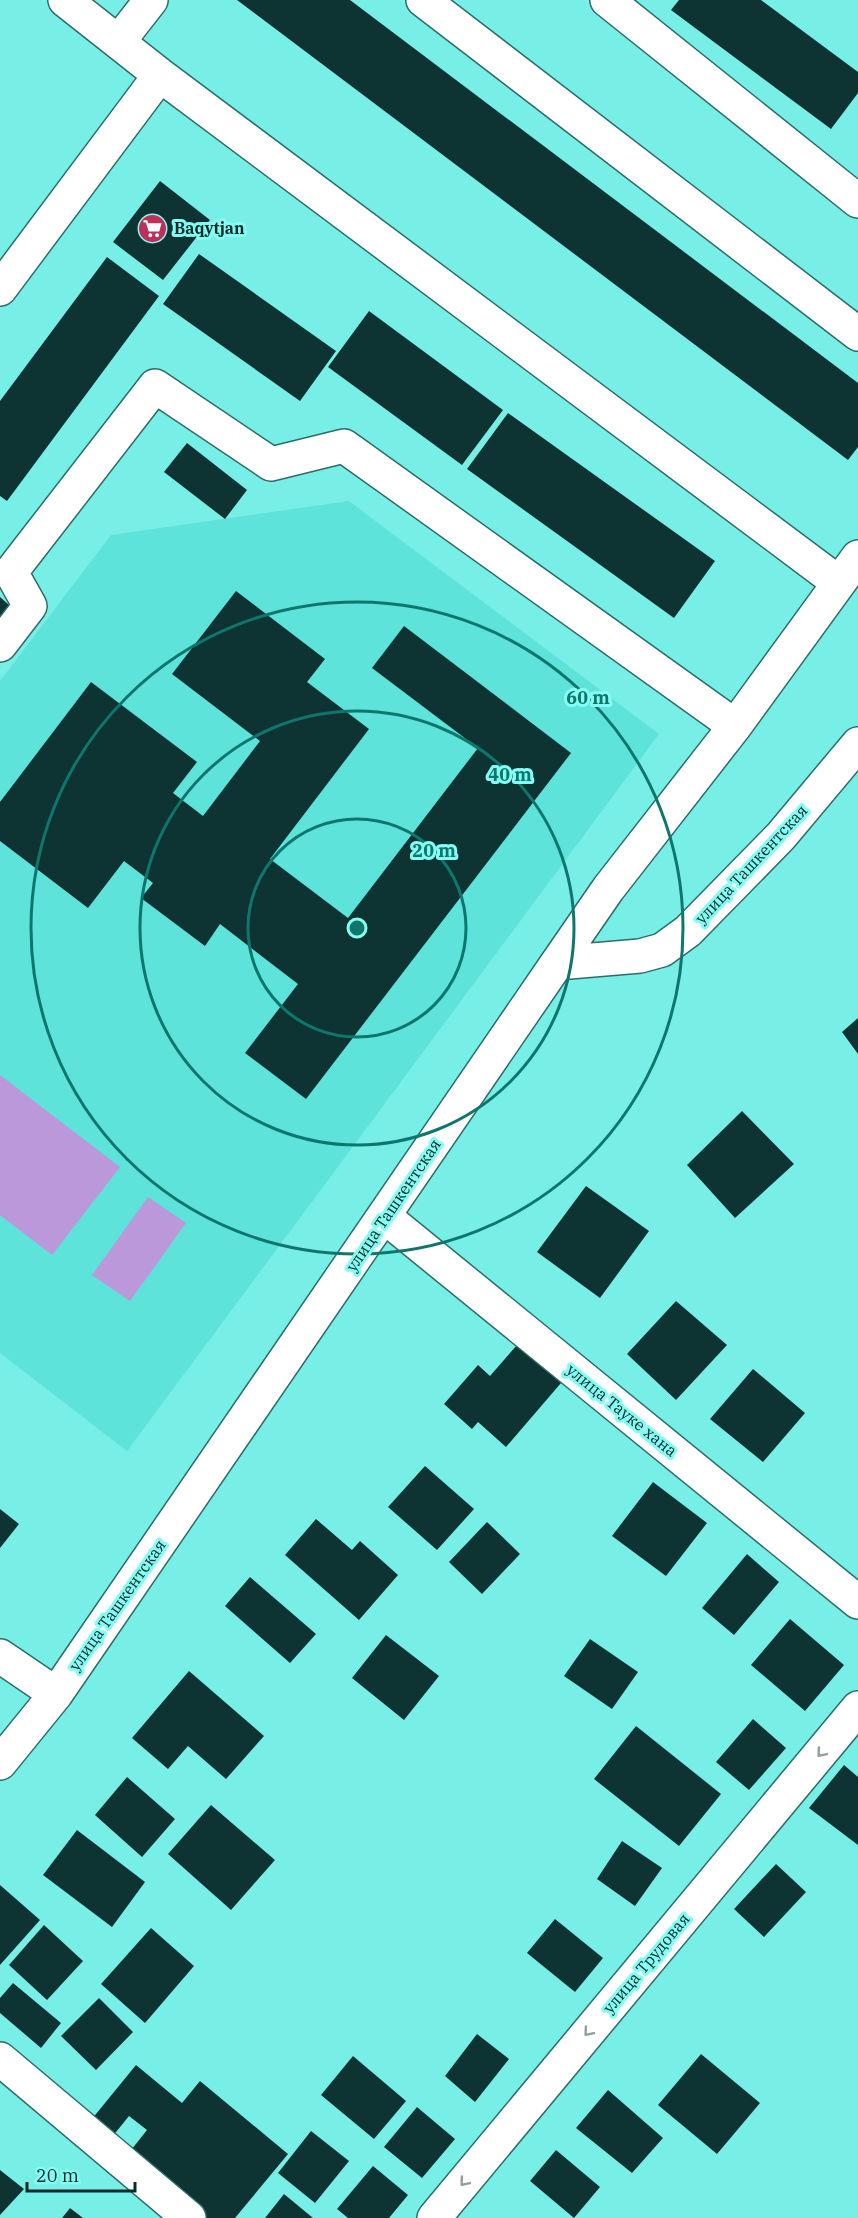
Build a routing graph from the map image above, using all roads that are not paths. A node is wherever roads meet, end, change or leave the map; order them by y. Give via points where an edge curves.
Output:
1 (65, 0) edge
2 (151, 0) edge
3 (423, 0) edge
4 (607, 0) edge
5 (119, 41) junction
6 (160, 75) junction
7 (858, 201) edge
8 (0, 289) edge
9 (858, 334) edge
10 (6, 568) edge
11 (849, 570) edge
12 (0, 645) edge
13 (735, 726) junction
14 (858, 744) edge
15 (557, 963) junction
16 (385, 1217) junction
17 (858, 1602) edge
18 (0, 1656) edge
19 (56, 1694) junction
20 (858, 1708) edge
21 (0, 1763) edge
22 (0, 2059) edge
23 (189, 2218) edge
24 (434, 2218) edge

1 - 5 street
2 - 5 street
3 - 9 street
4 - 7 street
5 - 6 street
6 - 8 street
6 - 11 street
10 - 12 street via 30,606
10 - 13 street via 155,386 271,464 344,446
11 - 13 street
13 - 15 street via 608,889
14 - 15 street, улица Ташкентская via 781,836 688,932 662,950 640,956
15 - 16 street, улица Ташкентская
16 - 17 street, улица Тауке хана
16 - 19 street, улица Ташкентская
18 - 19 street
19 - 21 street, улица Ташкентская
20 -> 24 street, улица Трудовая
22 - 23 street

